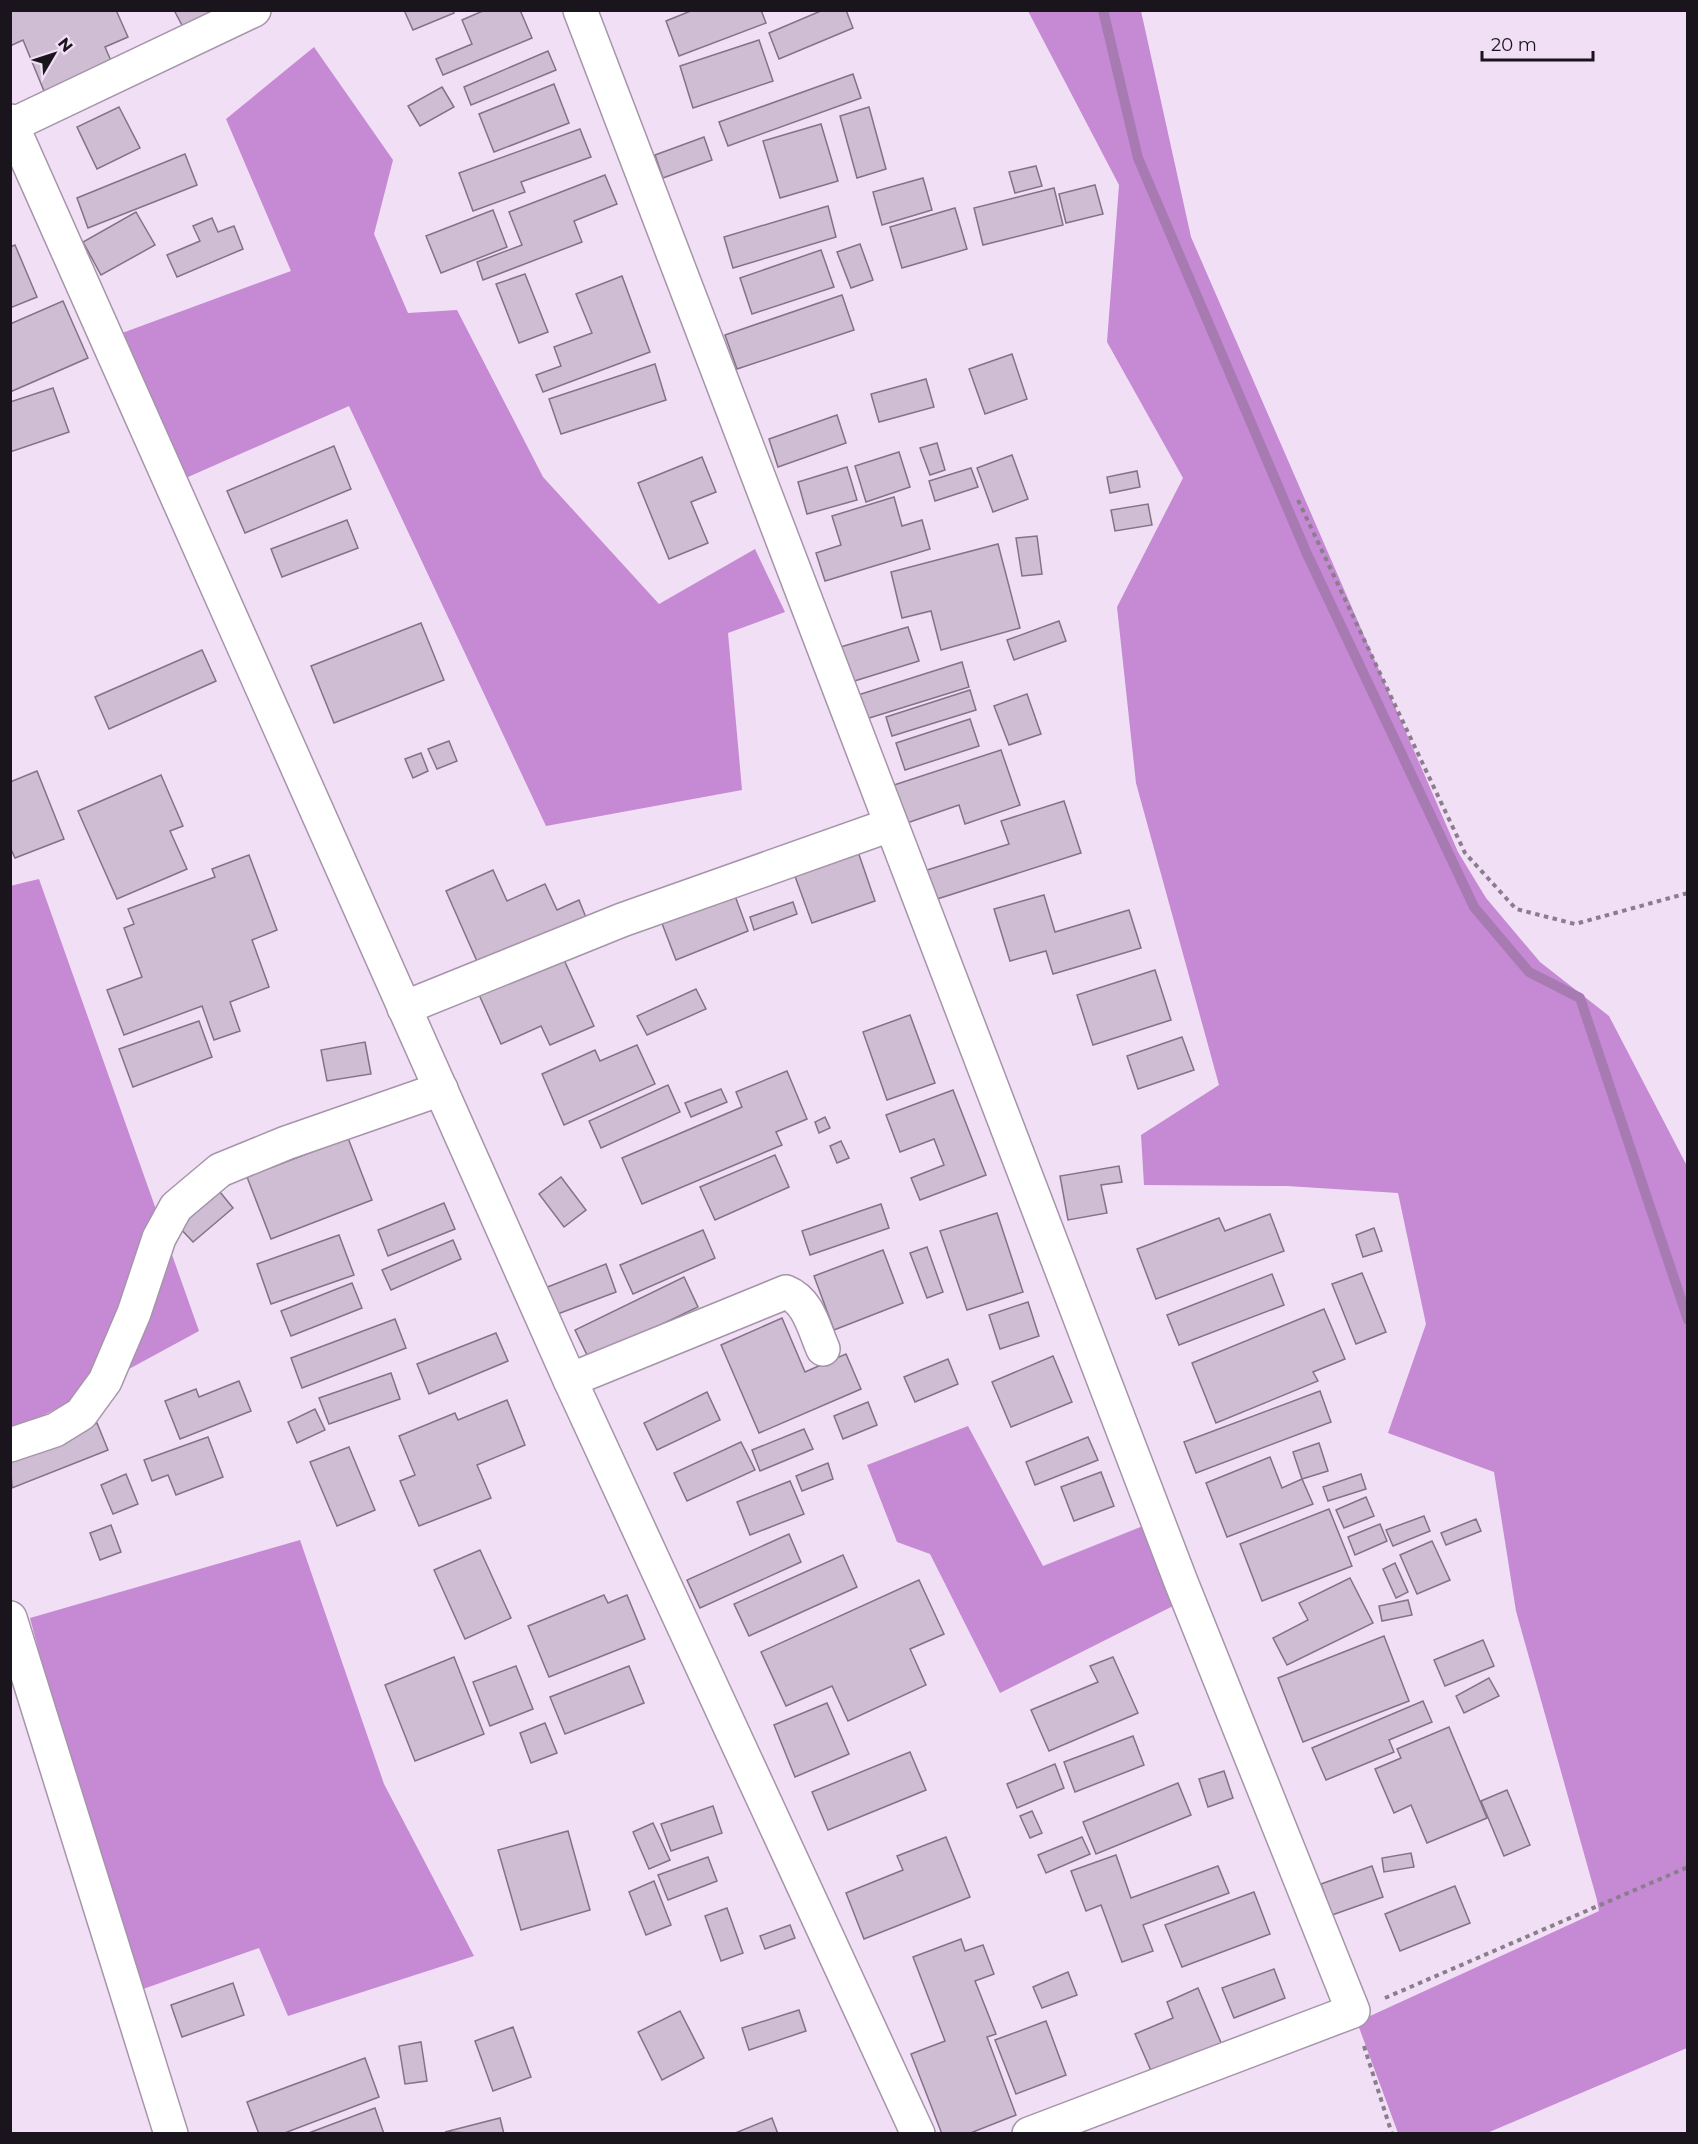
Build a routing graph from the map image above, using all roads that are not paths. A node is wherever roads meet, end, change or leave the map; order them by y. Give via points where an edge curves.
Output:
1 (254, 10) edge
2 (580, 10) edge
3 (11, 124) edge
4 (890, 825) junction
5 (404, 1008) junction
6 (441, 1089) junction
7 (823, 1349) dead end
8 (570, 1380) junction
9 (10, 1445) edge
10 (10, 1618) edge
11 (171, 2133) edge
12 (918, 2133) edge
13 (1029, 2133) edge

1 - 3 street
2 - 4 street
3 - 5 street
4 - 5 street via 622,920
4 - 13 street via 1177,1571 1353,2012
5 - 6 street
6 - 8 street
6 - 9 street via 220,1170 176,1207 159,1238 134,1313 105,1381 81,1414 55,1430
7 - 8 street via 804,1305 786,1292
8 - 12 street
10 - 11 street

